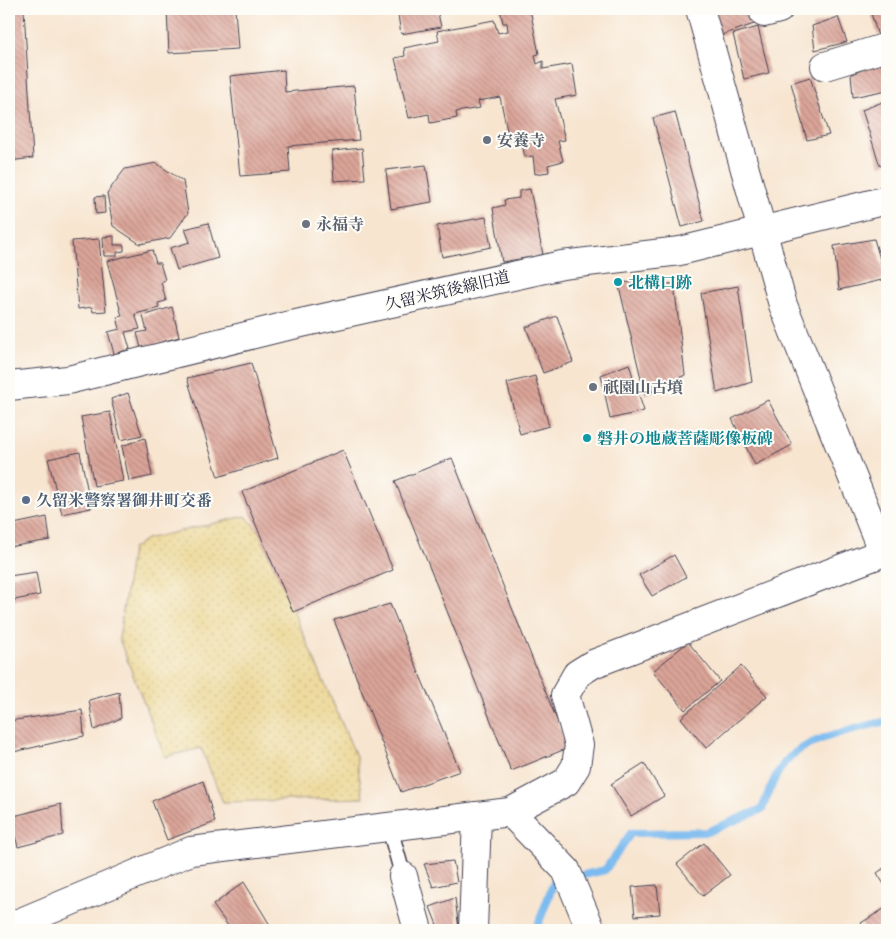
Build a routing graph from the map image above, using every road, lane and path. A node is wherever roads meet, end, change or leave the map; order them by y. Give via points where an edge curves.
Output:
1 (700, 9) edge
2 (763, 9) edge
3 (779, 9) edge
4 (887, 47) edge
5 (826, 66) dead end
6 (887, 200) edge
7 (762, 231) junction
8 (9, 386) edge
9 (885, 552) edge
10 (510, 812) junction
11 (477, 816) junction
12 (389, 826) junction
13 (403, 876) joint
14 (9, 927) edge
15 (418, 930) edge
16 (473, 930) edge
17 (591, 930) edge

1 - 7 street
2 - 3 street via 764,13
4 - 5 street
6 - 7 street, 久留米筑後線旧道
7 - 8 street, 久留米筑後線旧道 via 680,251 562,264 68,380
7 - 9 street via 783,305
9 - 10 street via 593,664 577,674 565,695 579,745 576,766 566,782
10 - 11 street
10 - 17 street via 566,870
11 - 12 street
11 - 16 street
12 - 13 lane
12 - 14 street via 191,851
13 - 15 street

